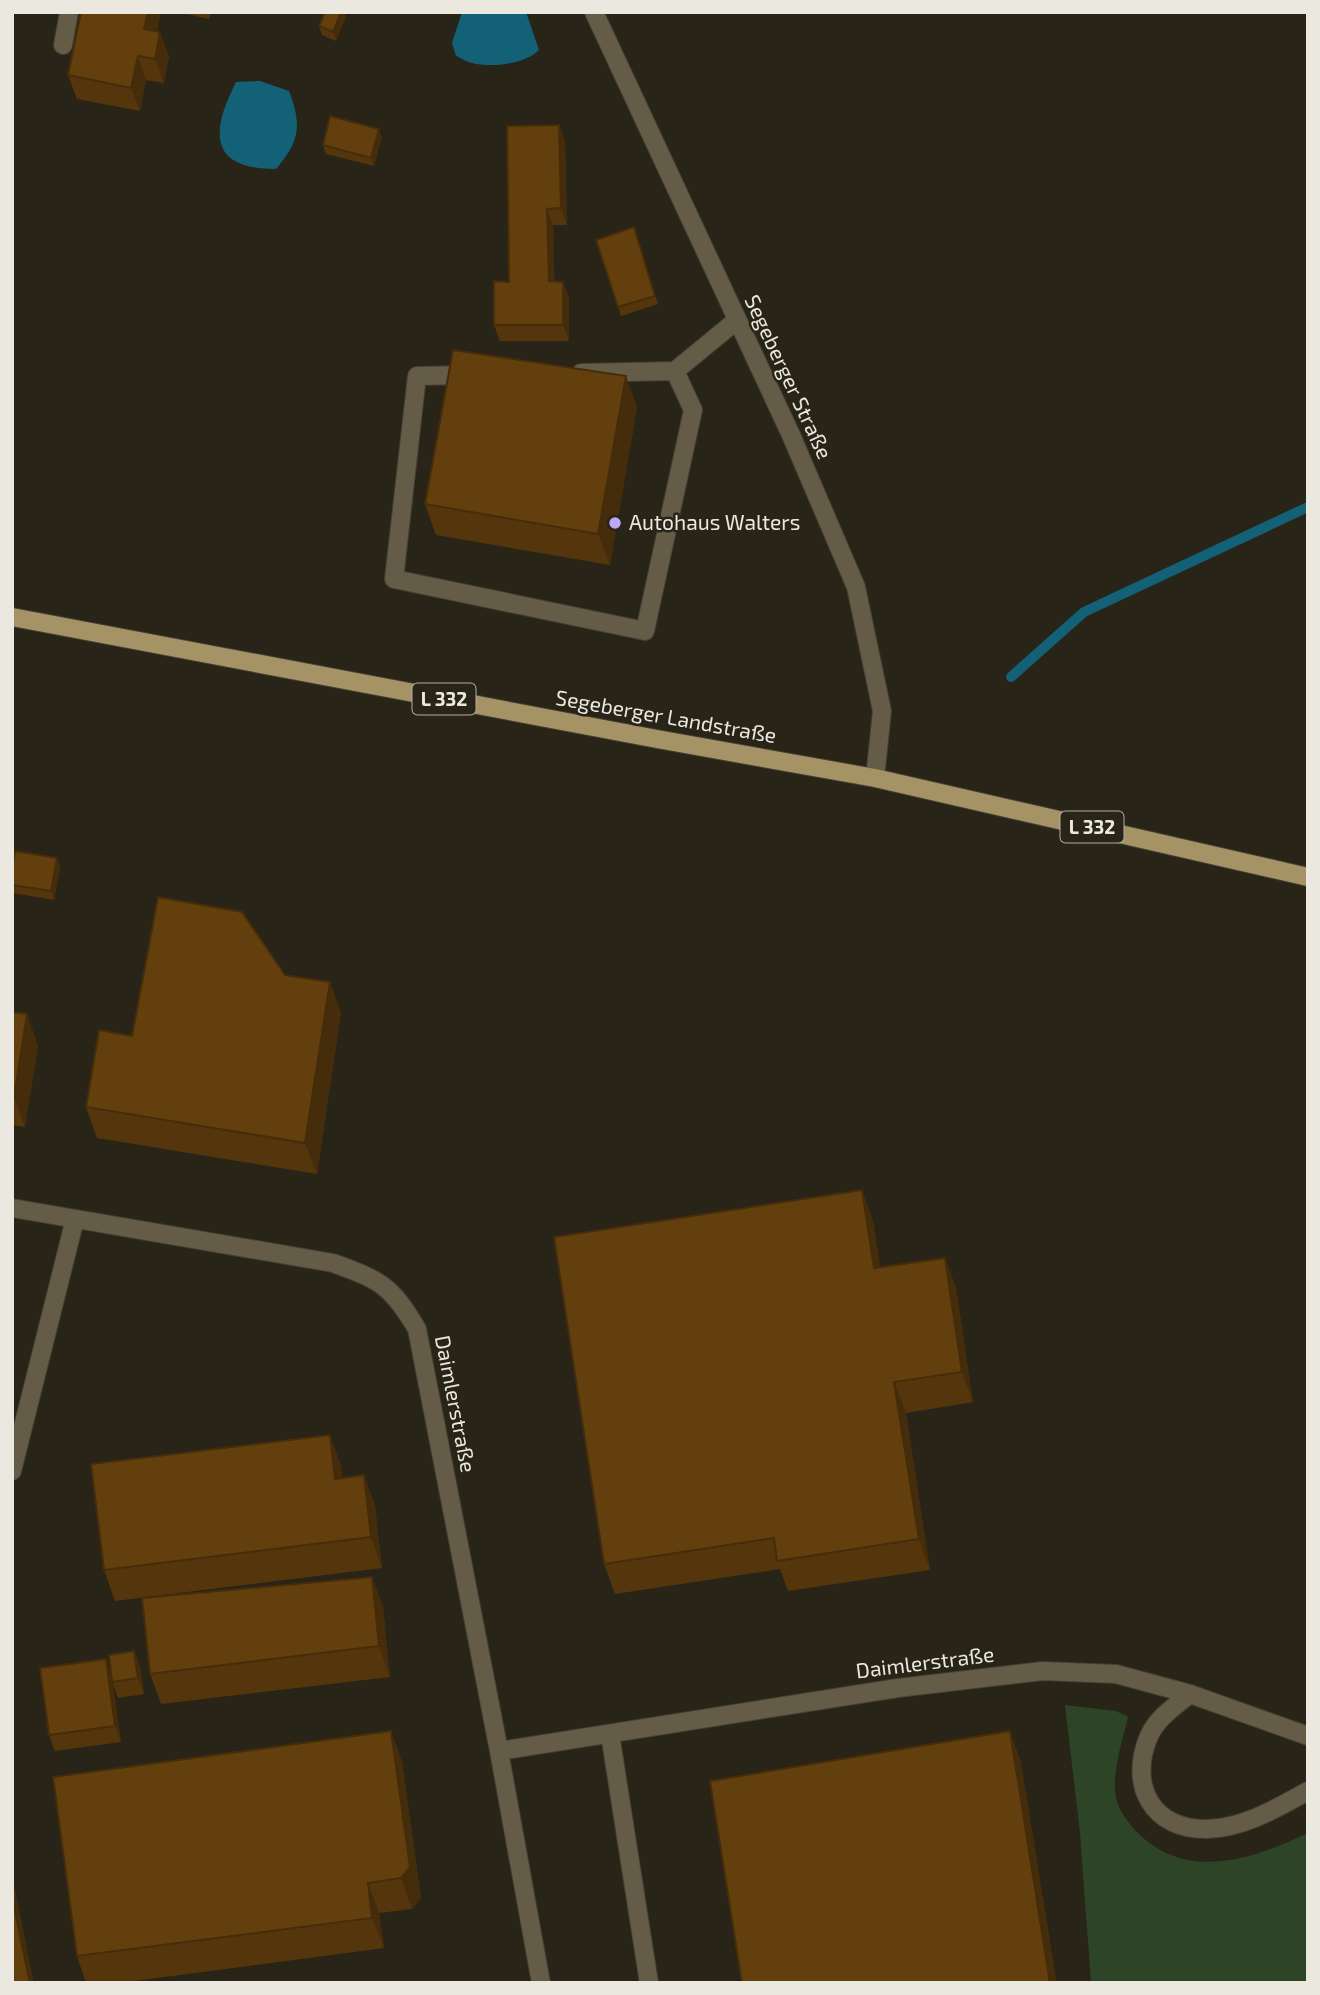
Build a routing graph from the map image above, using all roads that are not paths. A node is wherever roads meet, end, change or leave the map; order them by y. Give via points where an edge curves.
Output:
1 (69, 12) edge
2 (594, 12) edge
3 (63, 45) dead end
4 (737, 320) junction
5 (675, 372) junction
6 (567, 373) edge
7 (485, 374) edge
8 (12, 617) edge
9 (875, 778) junction
10 (1308, 877) edge
11 (12, 1208) edge
12 (75, 1219) junction
13 (12, 1471) edge
14 (1190, 1694) junction
15 (610, 1734) junction
16 (1308, 1736) edge
17 (499, 1751) junction
18 (1308, 1791) edge
19 (541, 1983) edge
20 (649, 1983) edge

1 - 3 street
2 - 4 street, Segeberger Straße
4 - 5 street
4 - 9 street, Segeberger Straße via 856,587 882,710
5 - 6 street
5 - 7 street via 693,411 645,631 394,579 417,376
8 - 9 main road, Segeberger Landstraße / L 332
9 - 10 main road, Segeberger Landstraße / L 332
11 - 12 street, Daimlerstraße
12 - 13 street
12 - 17 street, Daimlerstraße via 333,1263 373,1278 401,1301 417,1329
14 - 15 street, Daimlerstraße via 1116,1674 1042,1671 898,1688
14 - 16 street, Daimlerstraße
14 - 18 street via 1165,1713 1150,1734 1142,1758 1142,1783 1150,1805 1163,1819 1188,1827 1218,1827 1259,1817
15 - 17 street, Daimlerstraße
15 - 20 street
17 - 19 street, Daimlerstraße

